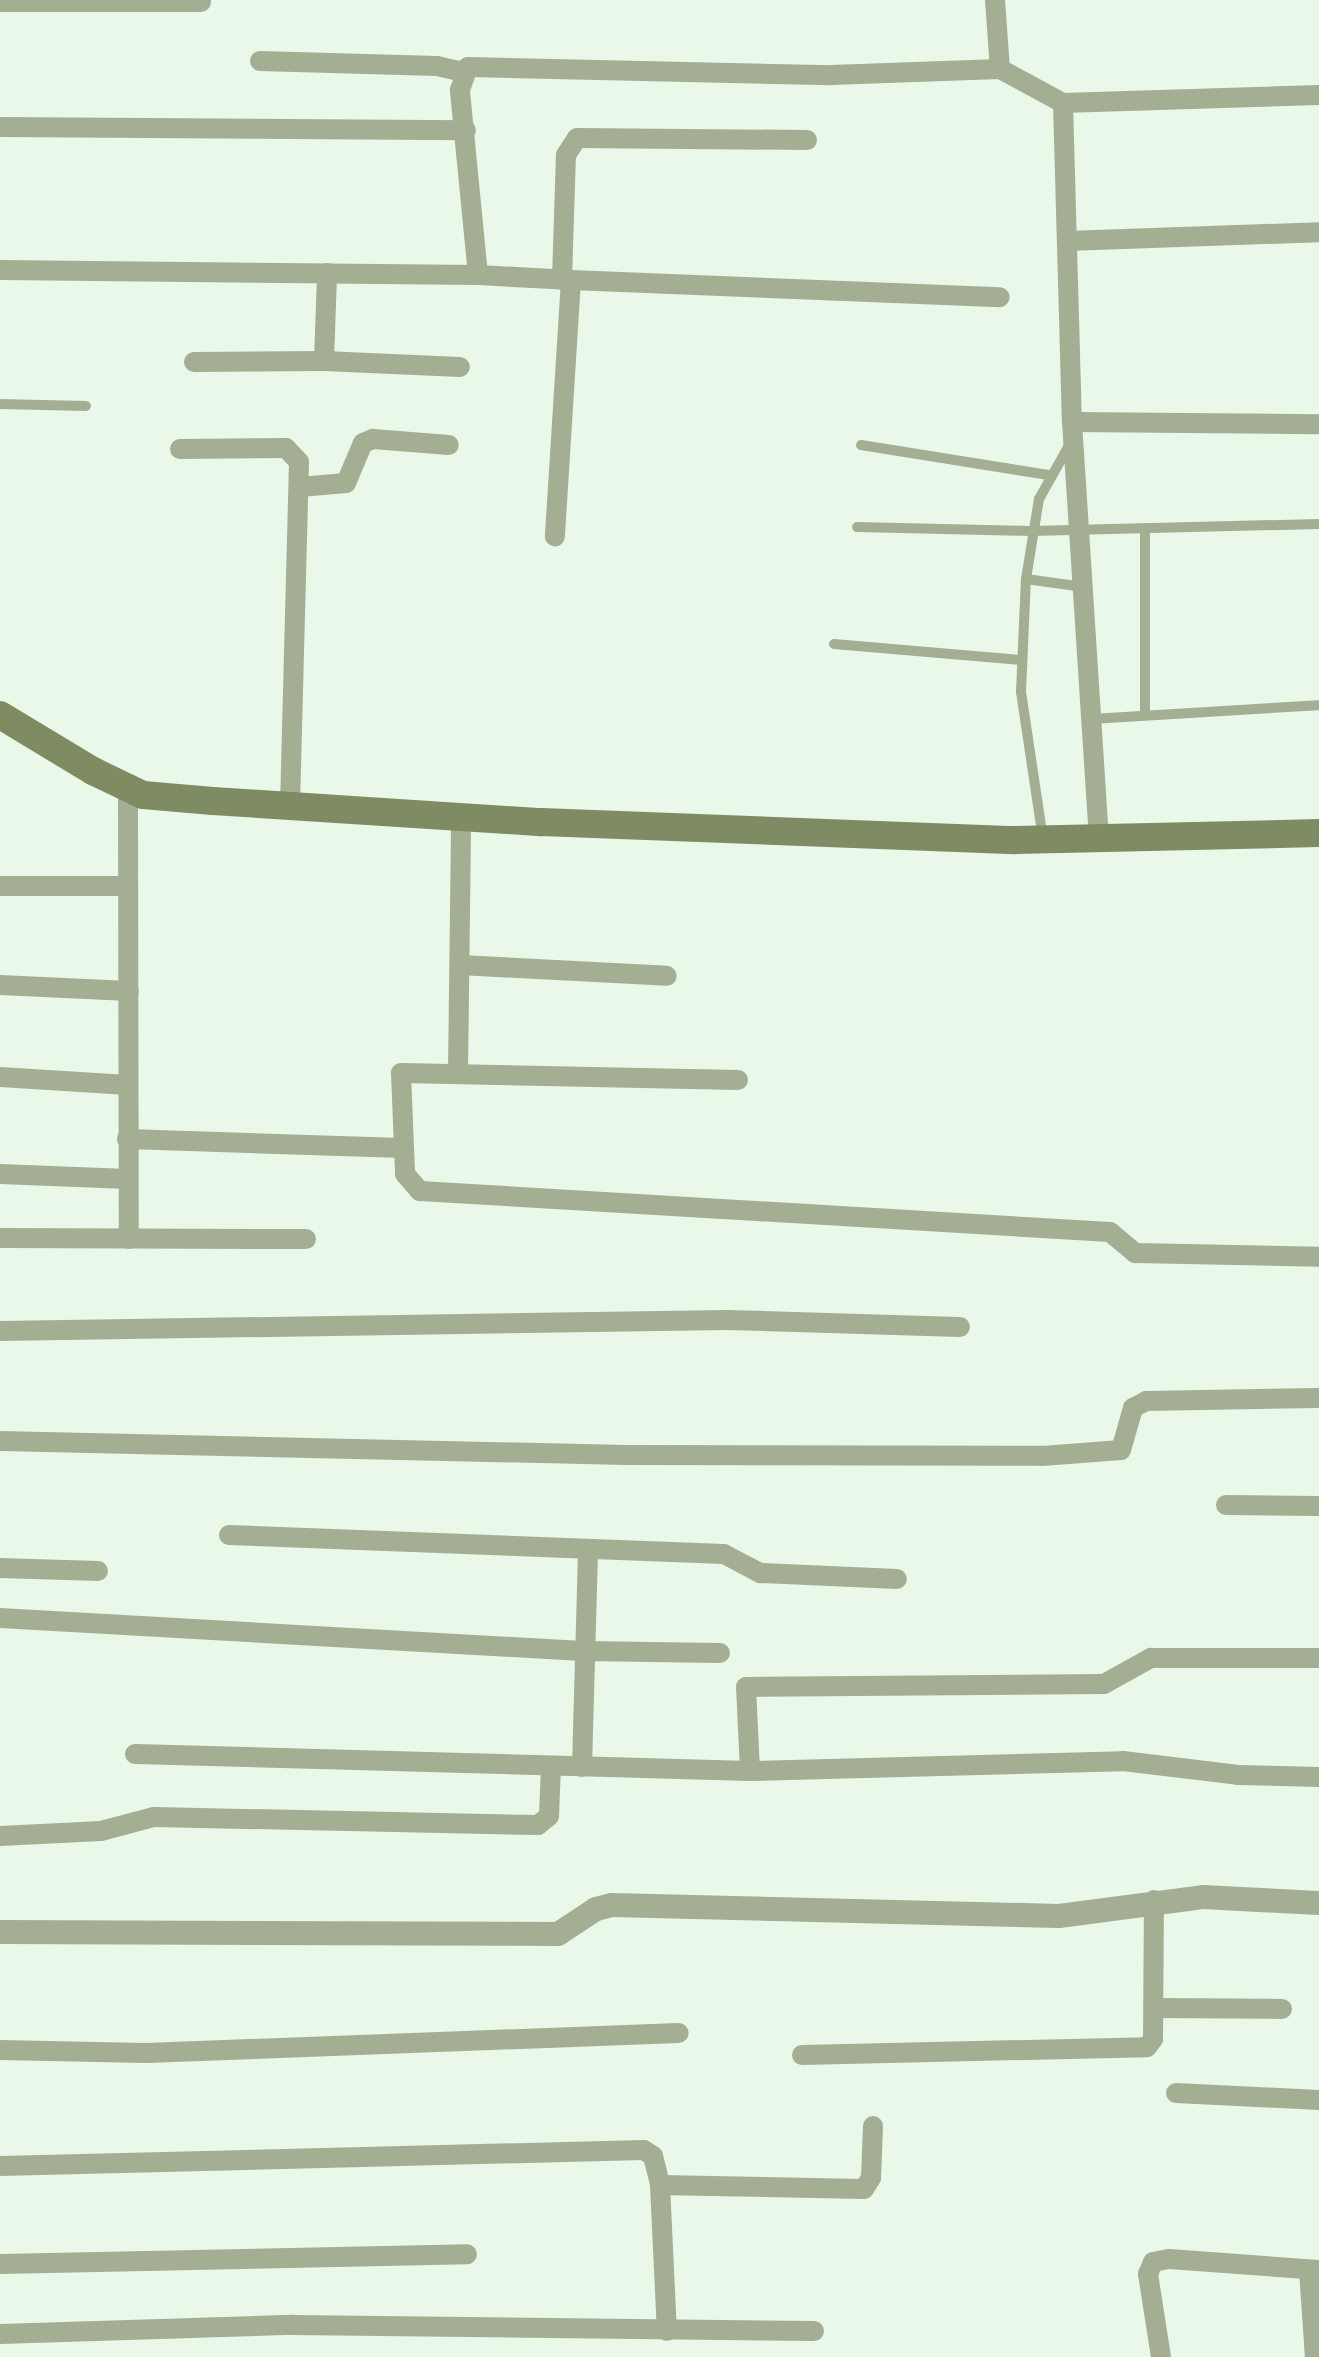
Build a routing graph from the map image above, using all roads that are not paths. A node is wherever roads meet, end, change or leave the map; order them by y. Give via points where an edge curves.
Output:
1 (996, 0) edge
2 (0, 2) edge
3 (201, 2) edge
4 (260, 61) dead end
5 (1000, 69) junction
6 (463, 72) junction
7 (1319, 95) edge
8 (1063, 103) junction
9 (0, 127) edge
10 (466, 130) junction
11 (807, 140) dead end
12 (1319, 232) edge
13 (1067, 241) junction
14 (0, 270) edge
15 (327, 273) junction
16 (478, 275) junction
17 (566, 280) junction
18 (1000, 297) dead end
19 (324, 361) junction
20 (194, 362) dead end
21 (460, 367) dead end
22 (0, 404) edge
23 (86, 406) dead end
24 (1319, 424) edge
25 (1073, 430) junction
26 (449, 445) dead end
27 (861, 445) dead end
28 (180, 449) dead end
29 (1049, 475) junction
30 (300, 487) junction
31 (1319, 524) edge
32 (857, 527) dead end
33 (1145, 529) junction
34 (1080, 530) junction
35 (1030, 531) junction
36 (555, 537) dead end
37 (1026, 579) junction
38 (1083, 587) junction
39 (834, 644) dead end
40 (1021, 660) junction
41 (1319, 705) edge
42 (0, 715) edge
43 (1145, 715) junction
44 (1092, 719) junction
45 (128, 788) junction
46 (290, 806) junction
47 (461, 817) junction
48 (1319, 833) edge
49 (1099, 838) junction
50 (1043, 840) junction
51 (0, 886) edge
52 (125, 886) junction
53 (460, 965) junction
54 (667, 976) dead end
55 (0, 985) edge
56 (129, 991) junction
57 (458, 1074) junction
58 (0, 1077) edge
59 (738, 1080) dead end
60 (128, 1085) junction
61 (127, 1139) junction
62 (402, 1148) junction
63 (0, 1174) edge
64 (128, 1179) junction
65 (0, 1238) edge
66 (129, 1239) junction
67 (306, 1239) dead end
68 (1319, 1257) edge
69 (960, 1327) dead end
70 (0, 1331) edge
71 (1319, 1398) edge
72 (0, 1441) edge
73 (1226, 1505) dead end
74 (1319, 1506) edge
75 (229, 1535) dead end
76 (588, 1549) junction
77 (0, 1568) edge
78 (98, 1571) dead end
79 (897, 1579) dead end
80 (0, 1618) edge
81 (582, 1651) junction
82 (720, 1653) dead end
83 (1319, 1658) edge
84 (135, 1754) dead end
85 (551, 1766) junction
86 (582, 1767) junction
87 (750, 1771) junction
88 (1319, 1777) edge
89 (0, 1836) edge
90 (1154, 1900) junction
91 (1319, 1903) edge
92 (0, 1932) edge
93 (1154, 2008) junction
94 (1282, 2009) dead end
95 (679, 2033) dead end
96 (0, 2050) edge
97 (802, 2055) dead end
98 (1176, 2093) dead end
99 (1319, 2100) edge
100 (873, 2126) dead end
101 (0, 2166) edge
102 (660, 2185) junction
103 (467, 2254) dead end
104 (0, 2264) edge
105 (1314, 2270) edge
106 (667, 2331) junction
107 (814, 2331) dead end
108 (0, 2334) edge
109 (1161, 2357) edge
110 (1315, 2357) edge

1 - 5 street
2 - 3 street
4 - 6 street via 437,66
5 - 6 street via 831,75 477,65
5 - 8 street
6 - 10 street
7 - 8 street
8 - 13 street
9 - 10 street
10 - 16 street
11 - 17 street via 577,138 566,155
12 - 13 street
13 - 25 street
14 - 15 street
15 - 16 street
15 - 19 street
16 - 17 street
17 - 18 street
17 - 36 street
19 - 20 street
19 - 21 street
22 - 23 lane
24 - 25 street
25 - 29 lane
25 - 34 street
26 - 30 street via 373,439 363,443 346,483
27 - 29 lane
28 - 30 street via 286,448 299,462
29 - 35 lane
30 - 46 street
31 - 33 lane
32 - 35 lane
33 - 34 lane
33 - 43 lane
34 - 35 lane
34 - 38 street
35 - 37 lane
37 - 38 lane
37 - 40 lane
38 - 44 street
39 - 40 lane
40 - 50 lane via 1024,725
41 - 43 lane
42 - 45 main road
43 - 44 lane
44 - 49 street
45 - 46 main road via 143,795
45 - 52 street
46 - 47 main road
47 - 50 main road
47 - 53 street
48 - 49 main road
49 - 50 main road
51 - 52 street
52 - 56 street
53 - 54 street
53 - 57 street
55 - 56 street
56 - 60 street
57 - 59 street
57 - 62 street via 401,1073
58 - 60 street
60 - 61 street
61 - 62 street
61 - 64 street
62 - 68 street via 408,1183 420,1191 1110,1232 1135,1253
63 - 64 street
64 - 66 street
65 - 66 street
66 - 67 street
69 - 70 street via 727,1320
71 - 72 street via 1146,1401 1133,1408 1121,1450 1042,1456 626,1455
73 - 74 street
75 - 76 street
76 - 79 street via 724,1554 760,1573
76 - 81 street
77 - 78 street
80 - 81 street
81 - 82 street
81 - 86 street
83 - 87 street via 1151,1658 1104,1684 746,1687
84 - 85 street
85 - 86 street
85 - 89 street via 549,1816 538,1825 154,1817 101,1831
86 - 87 street
87 - 88 street via 1123,1761 1238,1775
90 - 91 street
90 - 92 street via 1059,1916 612,1905 596,1909 558,1934
90 - 93 street
93 - 94 street
93 - 97 street via 1152,2043 1143,2048
95 - 96 street via 146,2053
98 - 99 street
100 - 102 street via 871,2178 864,2189
101 - 102 street via 634,2149 653,2156
102 - 106 street
103 - 104 street
105 - 109 street via 1153,2262 1148,2274
105 - 110 street
106 - 107 street
106 - 108 street via 293,2325

